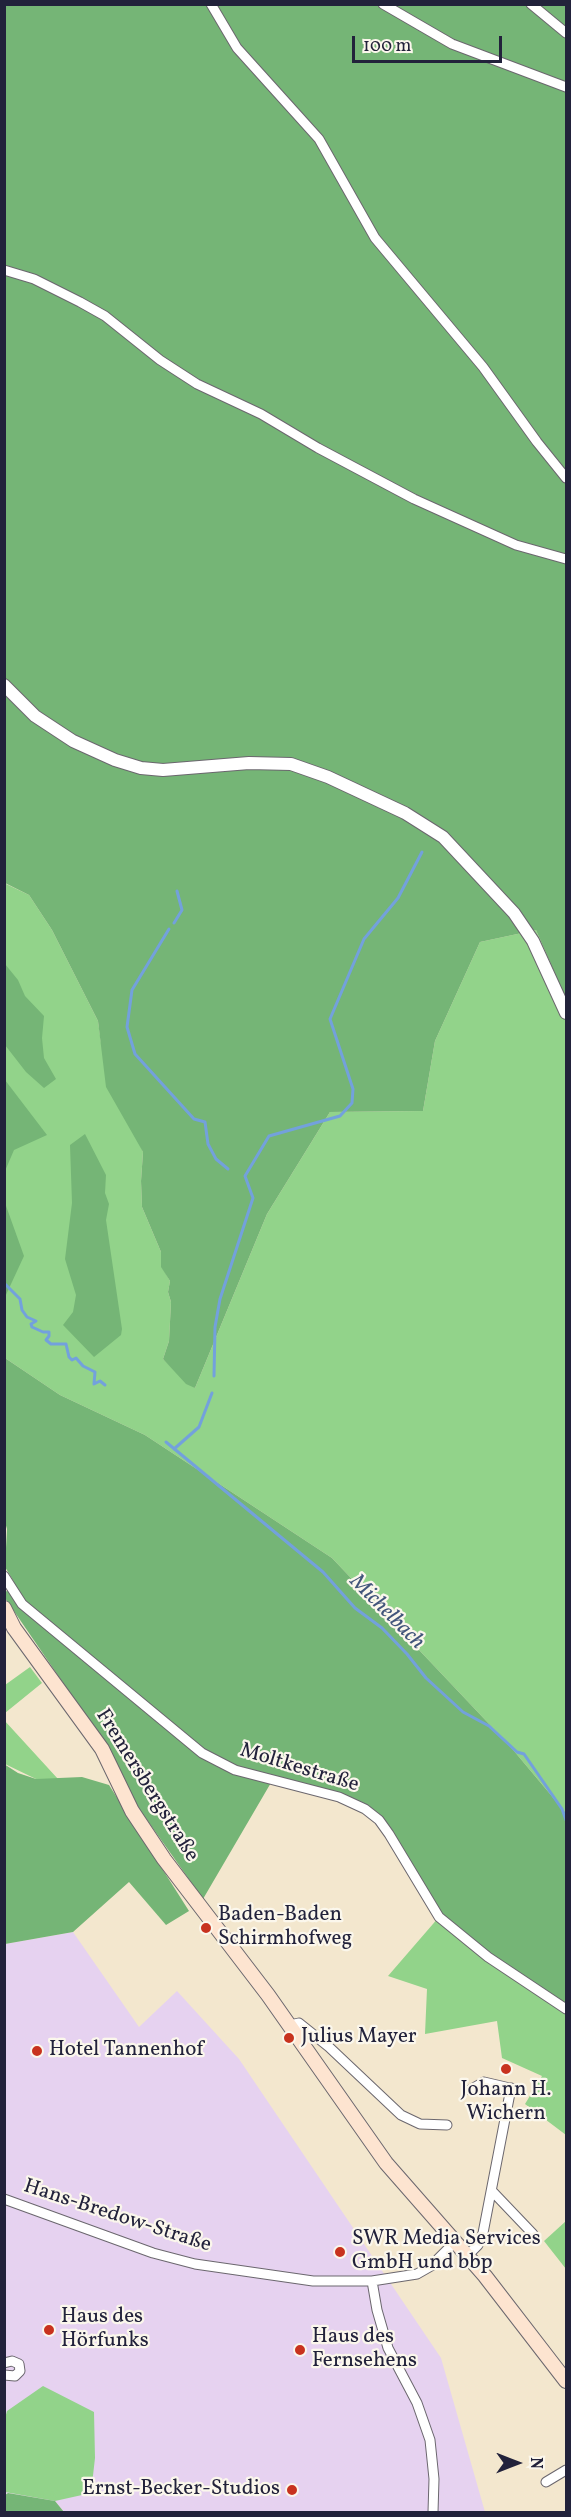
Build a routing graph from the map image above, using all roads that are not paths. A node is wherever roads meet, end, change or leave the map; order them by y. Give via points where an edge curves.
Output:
1 (211, 4) edge
2 (383, 4) edge
3 (531, 4) edge
4 (567, 33) edge
5 (567, 87) edge
6 (4, 270) edge
7 (567, 478) edge
8 (567, 559) edge
9 (4, 685) edge
10 (567, 1013) edge
11 (4, 1576) edge
12 (4, 1608) edge
13 (567, 2009) edge
14 (290, 2025) junction
15 (470, 2090) dead end
16 (447, 2125) dead end
17 (492, 2191) junction
18 (4, 2199) edge
19 (533, 2234) dead end
20 (456, 2241) junction
21 (468, 2255) junction
22 (372, 2281) junction
23 (4, 2364) edge
24 (4, 2375) edge
25 (567, 2381) edge
26 (567, 2470) edge
27 (546, 2482) dead end
28 (433, 2512) edge

1 - 7 street via 237,48 319,139 375,238 483,367
2 - 5 street via 452,44
3 - 4 street
6 - 8 street via 34,279 80,302 197,384 261,414 414,499 516,545
9 - 10 street via 35,716 74,741 115,760 163,770 249,763 291,765 339,781 405,813 442,837 514,913 533,941
11 - 13 street, Moltkestraße via 22,1604 202,1753 235,1770 339,1797 365,1809 389,1834 439,1917 488,1957
12 - 14 main road, Fremersbergstraße via 14,1628 102,1749 132,1811 164,1859
14 - 16 street via 300,2023 401,2115 420,2124
14 - 20 main road, Fremersbergstraße via 386,2163
15 - 17 street via 484,2082 514,2089
17 - 19 street
17 - 21 street via 483,2233
18 - 22 street, Hans-Bredow-Straße via 147,2251 195,2264 313,2281
20 - 21 main road, Fremersbergstraße
20 - 22 street, Hans-Bredow-Straße via 432,2266 417,2274
21 - 25 main road, Fremersbergstraße
22 - 28 street via 388,2348 417,2403 430,2440
23 - 24 street via 19,2364 20,2371 15,2376
26 - 27 street

